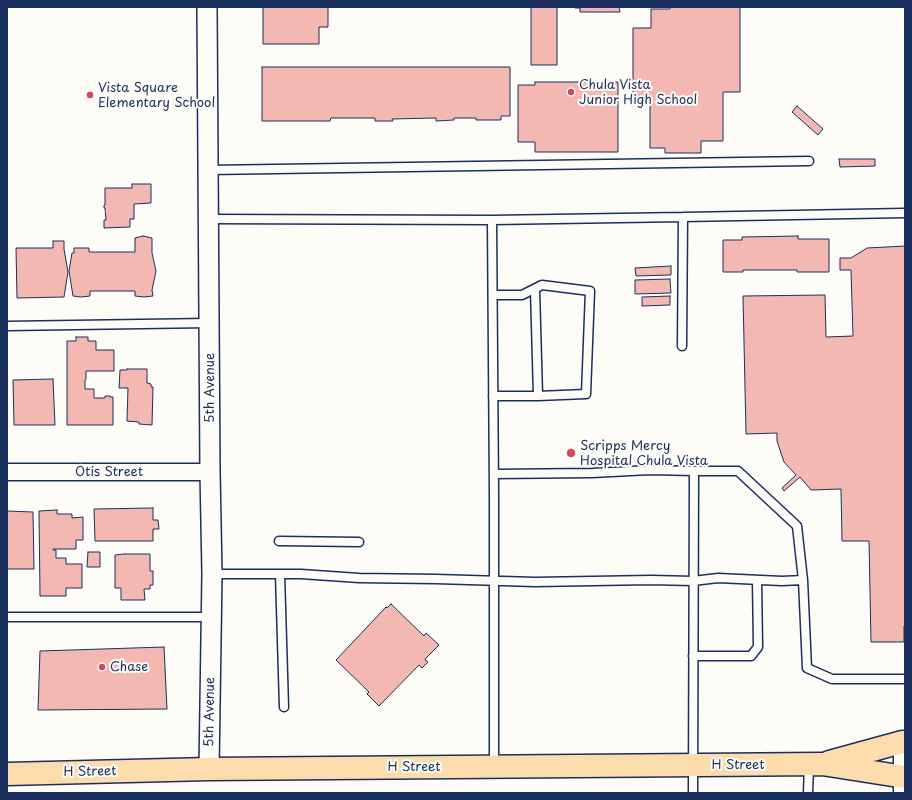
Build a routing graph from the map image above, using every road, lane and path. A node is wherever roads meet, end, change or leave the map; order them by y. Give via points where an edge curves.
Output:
1 (207, 7) edge
2 (809, 161) dead end
3 (208, 170) junction
4 (905, 213) edge
5 (683, 217) junction
6 (208, 219) junction
7 (492, 220) junction
8 (535, 289) junction
9 (493, 295) junction
10 (209, 323) junction
11 (7, 326) edge
12 (682, 346) dead end
13 (493, 396) junction
14 (538, 396) junction
15 (694, 470) junction
16 (7, 472) edge
17 (210, 472) junction
18 (494, 474) junction
19 (280, 541) dead end
20 (358, 542) dead end
21 (212, 574) junction
22 (280, 574) junction
23 (757, 580) junction
24 (803, 580) junction
25 (494, 581) junction
26 (693, 581) junction
27 (7, 617) edge
28 (211, 617) junction
29 (693, 656) junction
30 (905, 679) edge
31 (284, 707) dead end
32 (903, 742) edge
33 (815, 764) junction
34 (692, 765) junction
35 (494, 767) junction
36 (209, 769) junction
37 (7, 774) edge
38 (903, 782) edge
39 (693, 793) edge
40 (808, 793) edge

1 - 3 street, 5th Avenue
2 - 3 lane
3 - 6 street, 5th Avenue
4 - 5 lane
5 - 7 lane
5 - 12 lane
6 - 7 lane
6 - 10 street, 5th Avenue
7 - 9 lane
8 - 9 lane via 522,295
8 - 14 lane
8 - 14 lane via 542,285 590,291 586,394
9 - 13 lane
10 - 11 lane
10 - 17 street, 5th Avenue
13 - 14 lane
13 - 18 lane
15 - 18 lane
15 - 24 lane via 738,471 797,526
15 - 26 lane
16 - 17 street, Otis Street
17 - 21 street, 5th Avenue
18 - 25 lane
19 - 20 lane
21 - 22 lane
21 - 28 street, 5th Avenue
22 - 25 lane
22 - 31 lane
23 - 24 lane
23 - 26 lane via 718,578
23 - 29 lane via 758,647 751,656
24 - 30 lane via 807,668 832,679
25 - 26 lane
25 - 35 lane
26 - 29 lane
27 - 28 lane
28 - 36 street, 5th Avenue
29 - 34 lane
32 - 33 main road, H Street
32 - 38 street
33 - 34 main road, H Street
33 - 38 main road, H Street
33 - 40 lane
34 - 35 main road, H Street
34 - 39 lane
35 - 36 main road, H Street
36 - 37 main road, H Street

